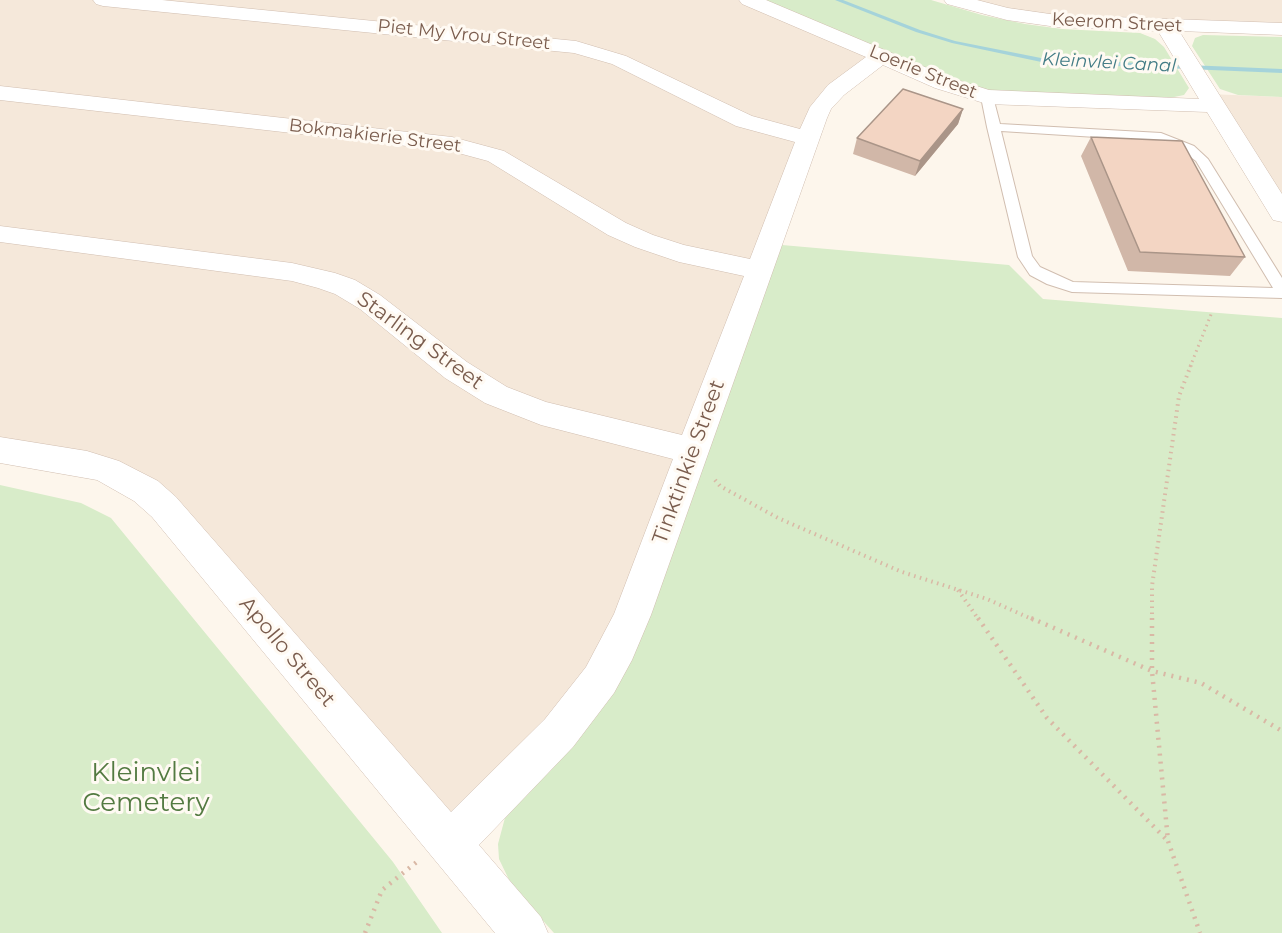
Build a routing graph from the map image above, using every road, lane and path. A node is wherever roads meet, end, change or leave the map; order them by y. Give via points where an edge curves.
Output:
1 (103, 0) edge
2 (749, 0) edge
3 (954, 0) edge
4 (1165, 26) junction
5 (1282, 29) edge
6 (881, 57) junction
7 (0, 93) edge
8 (987, 97) junction
9 (1209, 97) junction
10 (993, 127) junction
11 (809, 138) junction
12 (1282, 214) edge
13 (0, 234) edge
14 (760, 270) junction
15 (1220, 292) junction
16 (1282, 292) edge
17 (0, 450) edge
18 (693, 451) junction
19 (958, 590) junction
20 (1152, 671) junction
21 (1282, 731) edge
22 (1168, 841) junction
23 (450, 844) junction
24 (365, 933) edge
25 (525, 933) edge
26 (1200, 933) edge

1 - 11 street, Piet My Vrou Street via 576,47 619,60 744,121
2 - 6 street, Loerie Street
3 - 4 street, Keerom Street via 1032,18
4 - 5 street, Keerom Street
4 - 9 street
6 - 8 street, Loerie Street
6 - 11 street, Tinktinkie Street via 829,97
7 - 14 street, Bokmakierie Street via 464,146 504,161 644,241 679,253
8 - 9 street, Loerie Street
8 - 10 lane
9 - 12 street
10 - 15 lane via 1025,257 1035,271 1072,287
10 - 16 lane via 1161,137 1189,149 1201,159
11 - 14 street, Tinktinkie Street
13 - 18 street, Starling Street via 292,272 325,280 370,302 456,370 496,395 541,413
14 - 18 street, Tinktinkie Street
15 - 16 lane
15 - 20 path via 1179,396 1152,586
17 - 23 street, Apollo Street via 87,464 125,478 146,491 164,507
18 - 19 path via 720,486 778,518 902,572
18 - 23 street, Tinktinkie Street via 632,615 600,680 559,733
19 - 20 path
19 - 22 path via 1047,718
20 - 21 path via 1201,683
20 - 22 path
22 - 26 path
23 - 24 path via 415,863 382,890
23 - 25 street, Apollo Street

